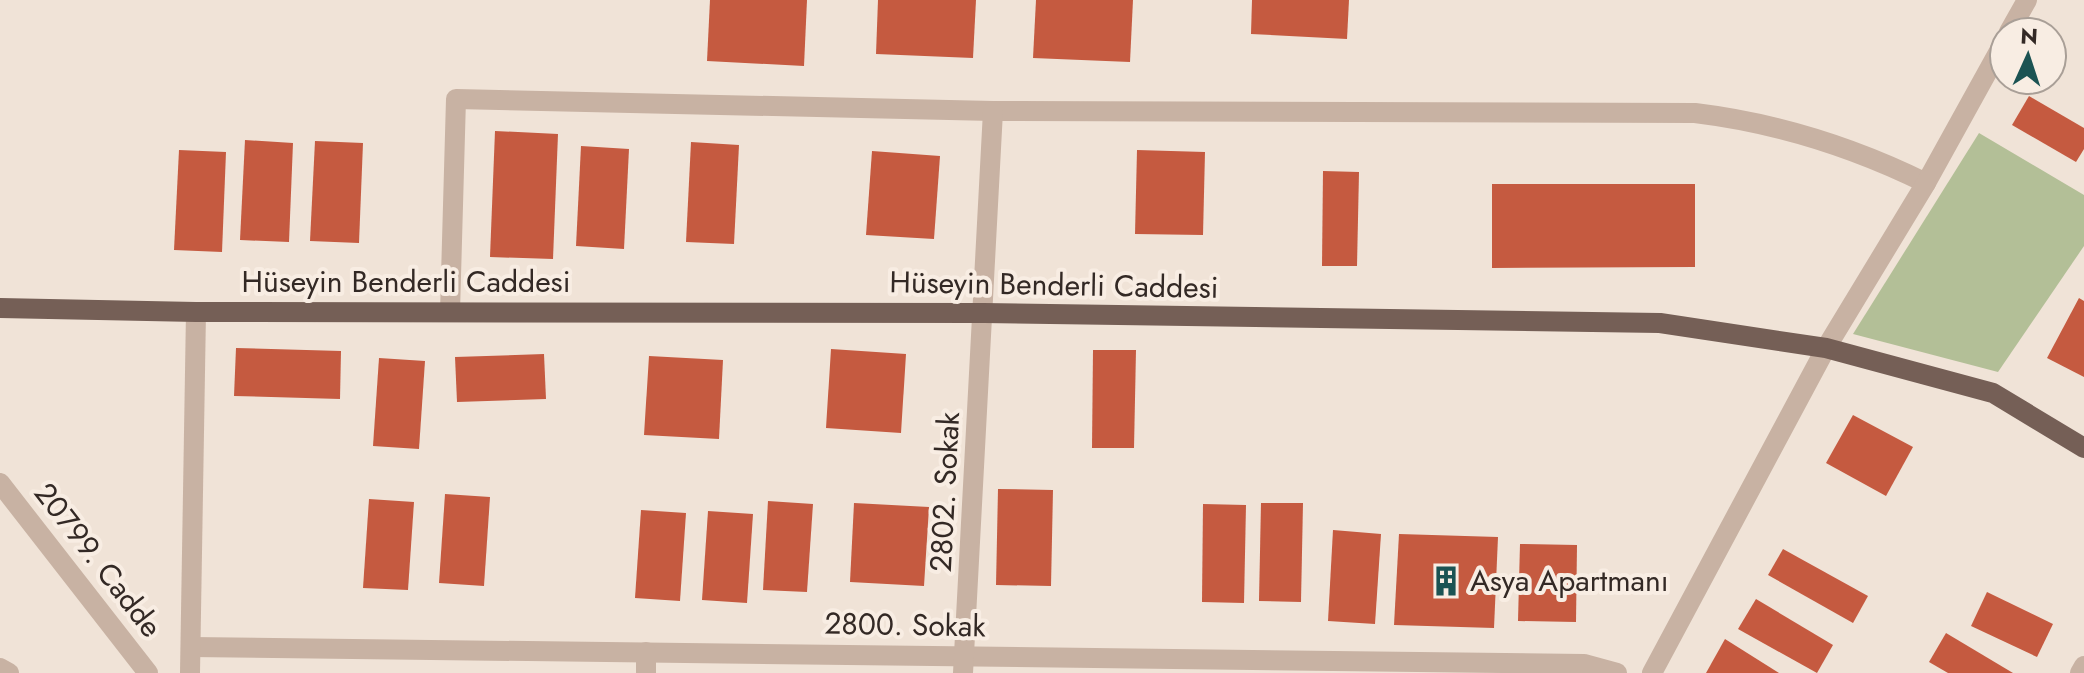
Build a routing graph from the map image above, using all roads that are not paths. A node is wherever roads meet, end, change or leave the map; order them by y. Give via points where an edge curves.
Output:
1 (1988, 71) edge
2 (993, 111) junction
3 (1926, 183) junction
4 (0, 308) edge
5 (196, 312) junction
6 (450, 312) junction
7 (984, 313) junction
8 (1826, 348) junction
9 (2084, 448) edge
10 (0, 483) edge
11 (191, 647) junction
12 (646, 652) junction
13 (965, 664) edge
14 (2084, 666) edge
15 (1386, 667) edge
16 (0, 668) edge
17 (9, 673) edge
18 (148, 673) edge
19 (190, 673) edge
20 (646, 673) edge
21 (1617, 673) edge
22 (1652, 673) edge
23 (2080, 673) edge

1 - 3 street
2 - 3 street via 1695,113 1813,136
2 - 6 street via 456,99
2 - 7 street, 2802. Sokak
3 - 8 street
4 - 5 main road, Hüseyin Benderli Caddesi
5 - 6 main road, Hüseyin Benderli Caddesi
5 - 11 street
6 - 7 main road, Hüseyin Benderli Caddesi
7 - 8 main road, Hüseyin Benderli Caddesi via 1660,323
7 - 13 street, 2802. Sokak
8 - 9 main road, Hüseyin Benderli Caddesi via 1993,393
8 - 22 street
10 - 18 street, 20799. Cadde
11 - 12 street, 2800. Sokak
11 - 19 street
12 - 13 street, 2800. Sokak
12 - 20 street
13 - 15 street, 2800. Sokak
14 - 23 street
15 - 21 street, 2800. Sokak via 1584,664
16 - 17 street

